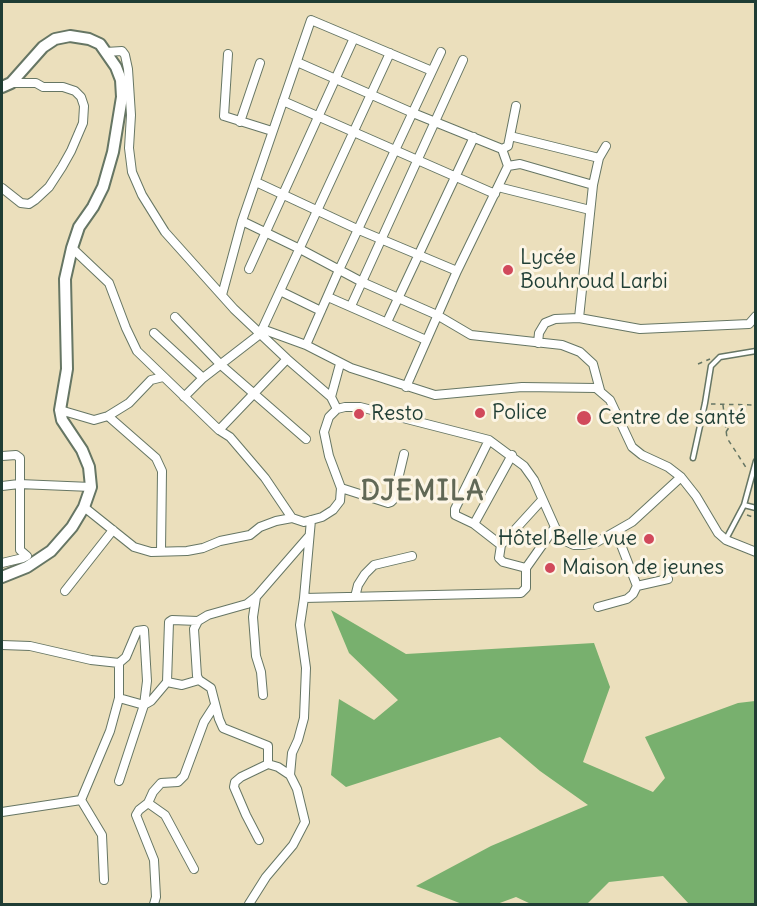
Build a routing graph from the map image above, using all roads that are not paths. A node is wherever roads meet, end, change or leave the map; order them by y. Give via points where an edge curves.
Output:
1 (354, 38) junction
2 (106, 52) junction
3 (441, 52) dead end
4 (228, 54) dead end
5 (390, 54) junction
6 (463, 60) dead end
7 (297, 62) junction
8 (260, 63) dead end
9 (432, 71) junction
10 (335, 79) junction
11 (6, 85) edge
12 (371, 95) junction
13 (283, 101) junction
14 (516, 106) dead end
15 (413, 113) junction
16 (319, 116) junction
17 (240, 122) junction
18 (435, 122) junction
19 (272, 131) junction
20 (354, 132) junction
21 (510, 136) junction
22 (474, 137) junction
23 (606, 146) dead end
24 (502, 149) junction
25 (396, 150) junction
26 (599, 158) junction
27 (418, 159) junction
28 (508, 166) junction
29 (456, 176) junction
30 (256, 182) junction
31 (593, 185) junction
32 (2, 188) edge
33 (497, 190) junction
34 (284, 194) junction
35 (318, 210) junction
36 (590, 210) junction
37 (242, 221) junction
38 (359, 230) junction
39 (266, 233) junction
40 (381, 239) junction
41 (72, 248) junction
42 (300, 249) junction
43 (419, 255) junction
44 (249, 269) dead end
45 (339, 270) junction
46 (457, 271) junction
47 (362, 282) junction
48 (280, 291) junction
49 (222, 295) junction
50 (328, 297) junction
51 (398, 297) junction
52 (351, 306) junction
53 (321, 311) junction
54 (437, 315) junction
55 (756, 316) edge
56 (175, 317) dead end
57 (579, 318) junction
58 (387, 322) junction
59 (261, 332) junction
60 (154, 333) dead end
61 (426, 340) junction
62 (538, 343) junction
63 (306, 345) junction
64 (756, 351) edge
65 (287, 359) junction
66 (340, 364) junction
67 (221, 365) junction
68 (163, 377) junction
69 (203, 378) junction
70 (406, 387) junction
71 (600, 390) junction
72 (254, 392) junction
73 (184, 397) junction
74 (331, 397) junction
75 (336, 409) junction
76 (60, 410) junction
77 (108, 416) junction
78 (219, 430) junction
79 (306, 439) dead end
80 (489, 440) junction
81 (404, 454) dead end
82 (512, 455) junction
83 (2, 456) edge
84 (693, 458) dead end
85 (756, 461) edge
86 (681, 477) junction
87 (752, 477) junction
88 (756, 483) edge
89 (19, 484) junction
90 (2, 486) edge
91 (91, 487) junction
92 (341, 488) junction
93 (542, 501) junction
94 (744, 506) junction
95 (84, 507) junction
96 (756, 508) edge
97 (292, 518) junction
98 (311, 520) junction
99 (474, 524) junction
100 (555, 527) junction
101 (113, 530) junction
102 (616, 532) junction
103 (309, 536) junction
104 (726, 540) junction
105 (501, 545) junction
106 (161, 551) junction
107 (756, 552) edge
108 (412, 556) dead end
109 (2, 563) edge
110 (525, 568) junction
111 (2, 577) edge
112 (668, 579) dead end
113 (637, 586) junction
114 (65, 591) dead end
115 (256, 597) junction
116 (355, 597) junction
117 (304, 598) junction
118 (598, 607) dead end
119 (198, 621) junction
120 (2, 645) edge
121 (119, 663) junction
122 (199, 680) junction
123 (167, 682) junction
124 (263, 695) dead end
125 (119, 698) junction
126 (144, 705) junction
127 (215, 705) junction
128 (268, 764) junction
129 (290, 775) junction
130 (119, 781) dead end
131 (81, 800) junction
132 (148, 803) junction
133 (2, 812) edge
134 (259, 840) dead end
135 (194, 869) dead end
136 (104, 880) dead end
137 (154, 904) edge
138 (249, 904) edge

1 - 5 street
1 - 7 street via 311,20
1 - 10 street
2 - 11 main road via 89,39 55,39
2 - 41 main road via 121,80 120,116 103,187 79,227
2 - 49 street via 122,51 125,55 131,115 129,148 132,172 142,195 165,232
3 - 9 street
4 - 17 street via 224,116
5 - 9 street
5 - 12 street
6 - 18 street
7 - 10 street
7 - 13 street
8 - 17 street
9 - 15 street
10 - 12 street
10 - 16 street
11 - 32 street via 36,83 63,87 75,91 84,106 83,123 71,151 48,187 28,204
12 - 15 street
12 - 20 street
13 - 16 street
13 - 19 street
14 - 21 street
15 - 18 street
15 - 25 street
16 - 20 street
16 - 34 street
17 - 19 street
18 - 22 street
18 - 27 street
19 - 30 street
20 - 25 street
20 - 35 street
21 - 24 street via 508,146
21 - 26 street
22 - 24 street
22 - 29 street
23 - 26 street
24 - 28 street
25 - 27 street
25 - 38 street
26 - 31 street
27 - 29 street
27 - 40 street
28 - 31 street via 520,164
28 - 33 street
29 - 33 street
29 - 43 street
30 - 34 street
30 - 37 street
31 - 36 street
33 - 36 street
33 - 46 street
34 - 35 street
34 - 39 street
35 - 38 street
35 - 42 street
36 - 57 street
37 - 39 street
37 - 49 street
38 - 40 street
38 - 45 street
39 - 42 street
39 - 44 street
40 - 43 street
40 - 47 street
41 - 68 street via 109,283 137,351
41 - 76 main road via 65,279 67,369
42 - 45 street
42 - 48 street
43 - 46 street
43 - 51 street
45 - 47 street
45 - 50 street
46 - 54 street
47 - 51 street
47 - 52 street
48 - 53 street
48 - 59 street
49 - 59 street
50 - 52 street
50 - 53 street
51 - 54 street
51 - 58 street
52 - 58 street
53 - 63 street
54 - 61 street
54 - 62 street via 471,335
55 - 57 street via 749,324 640,329
56 - 67 street
57 - 62 street via 545,323
58 - 61 street
59 - 63 street
59 - 65 street
59 - 67 street
60 - 69 street
61 - 70 street
62 - 71 street via 562,345 586,356 593,364
63 - 66 street
64 - 84 lane via 716,358 709,369
65 - 72 street
65 - 74 street
66 - 70 street
66 - 74 street
67 - 69 street
67 - 72 street
68 - 73 street
68 - 77 street via 151,380 129,403
69 - 73 street
70 - 71 street via 435,395 522,387
71 - 86 street via 610,400 632,447
72 - 78 street
72 - 79 street
73 - 78 street
74 - 75 street
75 - 80 street via 360,407
75 - 92 street via 324,432
76 - 77 street via 94,420
76 - 91 main road via 89,467
77 - 106 street via 156,458 162,471
78 - 97 street via 230,437 265,478
80 - 82 street
80 - 99 street via 454,512
81 - 92 street via 391,502
82 - 93 street via 534,480
82 - 99 street
83 - 89 street via 20,458
85 - 87 lane
86 - 102 street
86 - 104 street
87 - 88 lane
87 - 94 lane
89 - 90 street
89 - 91 street
89 - 109 street via 20,550 27,556
91 - 95 main road
92 - 98 street via 340,501 333,510
93 - 100 street
93 - 105 street
94 - 96 lane
94 - 104 lane
95 - 101 street
95 - 111 main road via 51,551
97 - 98 street
97 - 106 street via 203,548
98 - 103 street
99 - 105 street
100 - 102 street via 563,540 574,545 597,542
100 - 110 street
101 - 106 street via 134,547
101 - 114 street
102 - 113 street
103 - 115 street
103 - 117 street
104 - 107 street
105 - 110 street via 503,562
108 - 116 street via 374,566 362,579
110 - 116 street via 526,588 521,593
112 - 113 street
113 - 118 street via 627,599
115 - 119 street via 247,604
115 - 124 street via 253,617
116 - 117 street
117 - 129 street via 300,625 306,668 304,718 292,753
119 - 122 street via 194,630
119 - 123 street via 169,622
120 - 121 street via 30,646
121 - 125 street
121 - 126 street via 126,657 137,630 144,630
122 - 123 street via 182,685
122 - 127 street via 211,688
123 - 126 street
125 - 126 street
125 - 131 street via 110,731
126 - 130 street
127 - 128 street via 223,728 268,746
127 - 132 street via 204,722 184,776 178,782 161,783
128 - 129 street
128 - 134 street via 241,777 234,787
129 - 138 street via 305,822
131 - 133 street
131 - 136 street via 102,835
132 - 135 street via 165,815
132 - 137 street via 136,815 154,860

